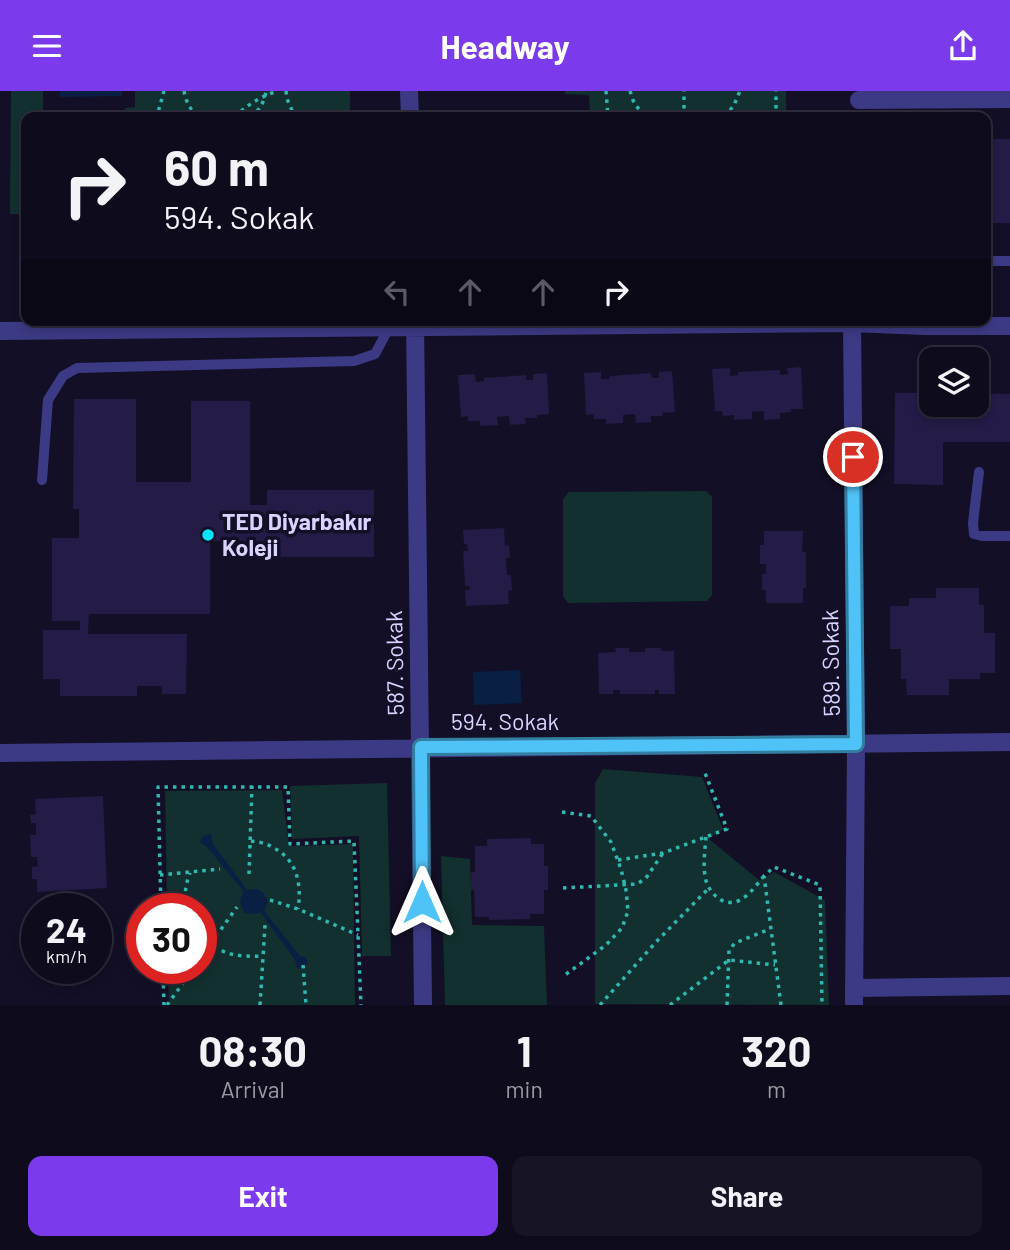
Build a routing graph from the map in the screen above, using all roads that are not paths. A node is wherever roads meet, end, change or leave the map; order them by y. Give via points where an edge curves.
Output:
1 (410, 91) edge
2 (1010, 99) edge
3 (858, 103) edge
4 (410, 112) edge
5 (991, 261) edge
6 (1010, 261) edge
7 (991, 325) edge
8 (391, 326) joint
9 (415, 326) edge
10 (852, 326) edge
11 (1010, 326) edge
12 (0, 331) edge
13 (979, 472) dead end
14 (42, 480) dead end
15 (1010, 536) edge
16 (1010, 742) edge
17 (856, 744) junction
18 (421, 747) junction
19 (0, 753) edge
20 (1010, 986) edge
21 (854, 996) edge
22 (423, 1005) edge

1 - 4 street
2 - 3 street
5 - 6 lane
7 - 11 street
8 - 12 street
8 - 14 lane via 375,354 354,361 76,368 63,376 48,400
9 - 18 street, 587. Sokak
10 - 17 street, 589. Sokak
13 - 15 lane via 974,534
16 - 17 street, 594. Sokak
17 - 18 street, 594. Sokak
17 - 21 street, 589. Sokak
18 - 19 street, 594. Sokak
18 - 22 street, 587. Sokak
20 - 21 street

